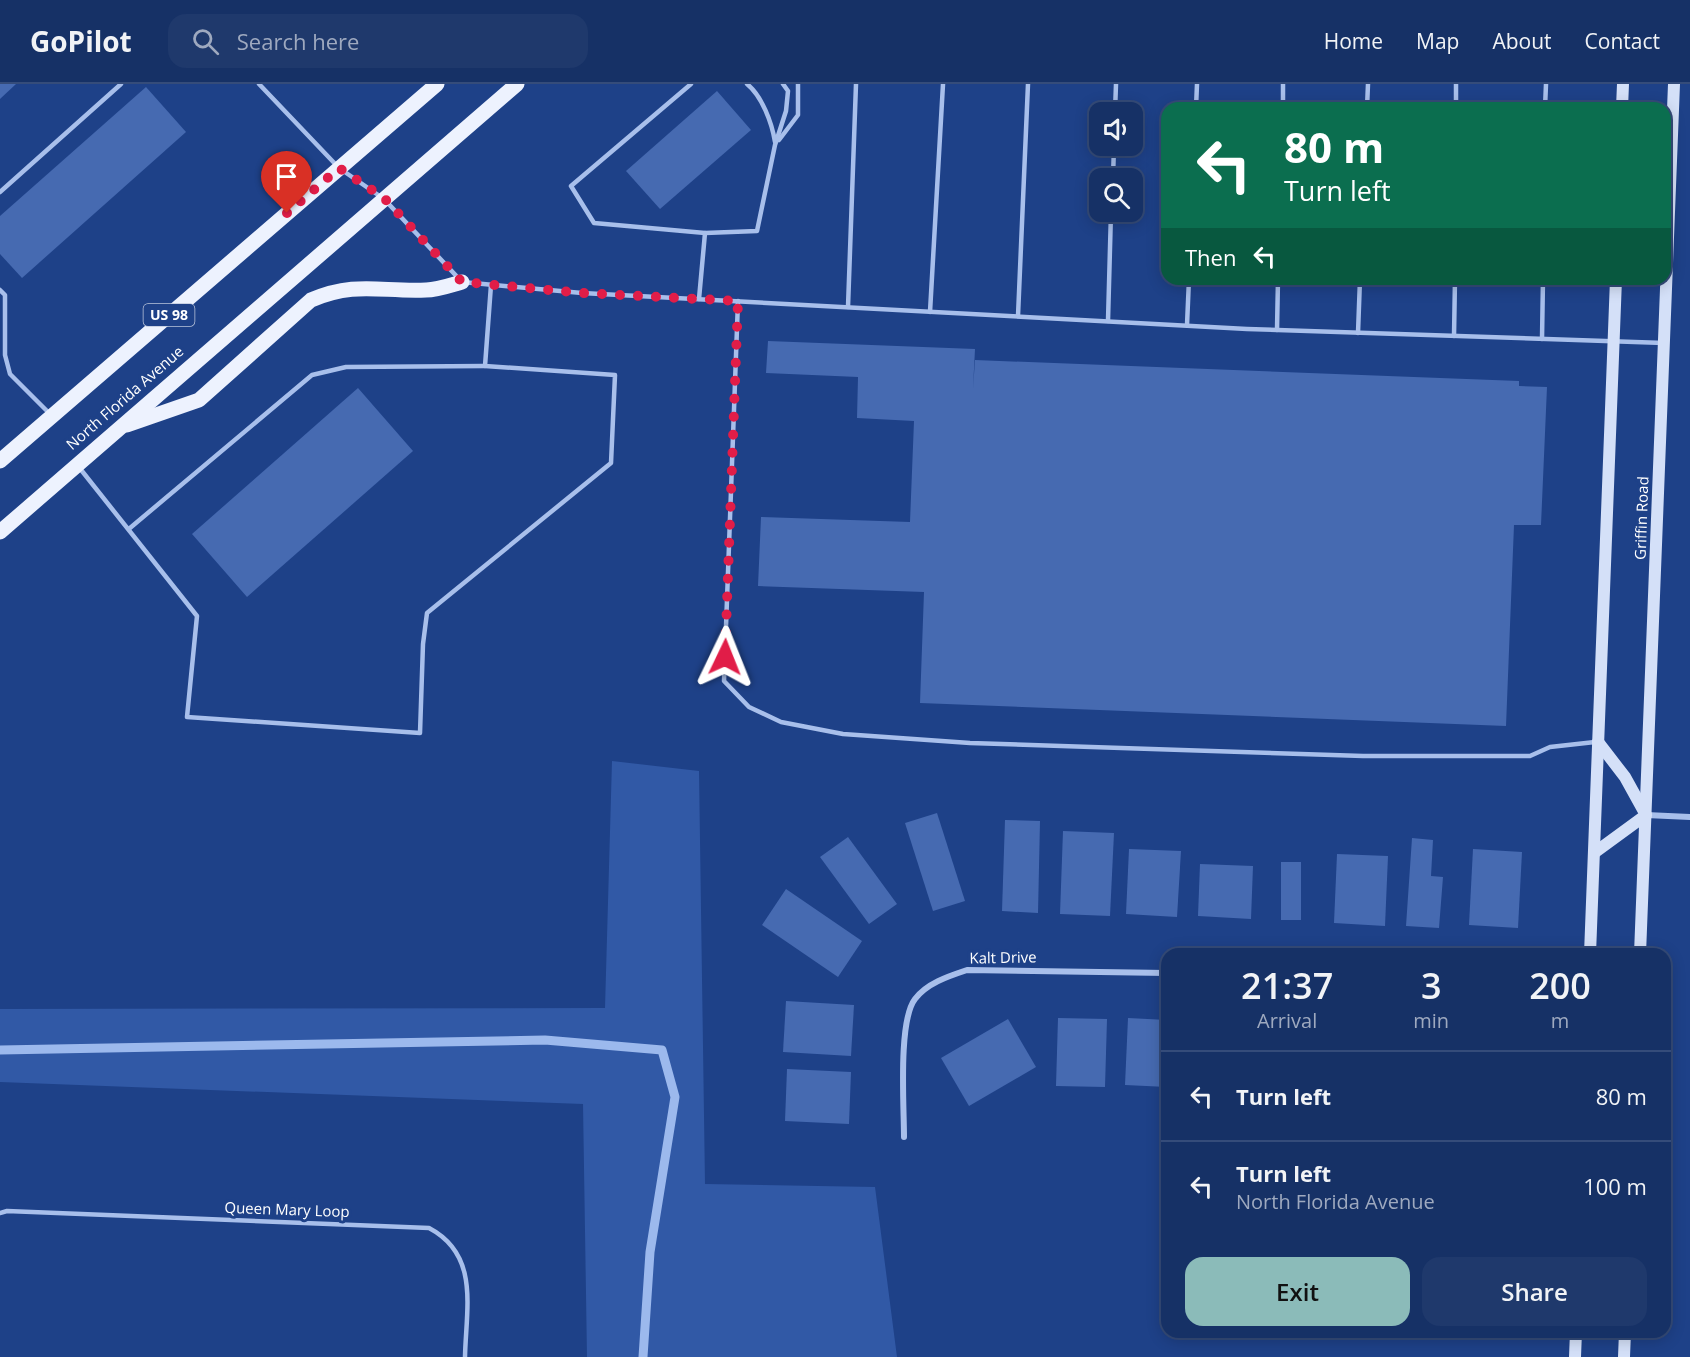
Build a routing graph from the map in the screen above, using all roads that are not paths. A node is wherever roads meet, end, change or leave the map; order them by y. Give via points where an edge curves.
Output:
1 (121, 84) edge
2 (259, 84) edge
3 (437, 84) edge
4 (517, 84) edge
5 (691, 84) edge
6 (747, 84) edge
7 (783, 84) edge
8 (798, 84) edge
9 (856, 84) edge
10 (943, 84) edge
11 (1028, 84) edge
12 (1116, 84) edge
13 (1197, 84) edge
14 (1283, 84) edge
15 (1368, 84) edge
16 (1456, 84) edge
17 (1546, 84) edge
18 (1623, 84) edge
19 (1674, 84) edge
20 (1115, 102) edge
21 (1196, 102) edge
22 (1282, 102) edge
23 (1367, 102) edge
24 (1456, 102) edge
25 (1545, 102) edge
26 (1622, 102) edge
27 (775, 145) junction
28 (1671, 162) edge
29 (339, 168) junction
30 (0, 192) edge
31 (384, 198) junction
32 (1111, 222) edge
33 (705, 233) junction
34 (462, 282) junction
35 (491, 285) junction
36 (1189, 285) edge
37 (1278, 285) edge
38 (1360, 285) edge
39 (1455, 285) edge
40 (1543, 285) edge
41 (1616, 285) edge
42 (1666, 285) edge
43 (0, 290) edge
44 (699, 300) junction
45 (738, 301) junction
46 (848, 307) junction
47 (930, 312) junction
48 (1018, 316) junction
49 (1108, 321) junction
50 (1187, 325) junction
51 (1277, 330) junction
52 (1358, 333) junction
53 (1454, 336) junction
54 (1542, 339) junction
55 (1613, 342) junction
56 (1664, 343) junction
57 (485, 366) junction
58 (52, 416) junction
59 (118, 428) junction
60 (0, 461) edge
61 (76, 464) junction
62 (130, 528) junction
63 (0, 532) edge
64 (1598, 742) junction
65 (1646, 815) junction
66 (1690, 818) edge
67 (1594, 853) junction
68 (1590, 948) edge
69 (1640, 948) edge
70 (1161, 973) edge
71 (904, 1137) dead end
72 (0, 1213) edge
73 (1576, 1338) edge
74 (1625, 1338) edge
75 (465, 1357) edge
76 (1575, 1357) edge
77 (1624, 1357) edge

1 - 30 lane
2 - 29 lane
3 - 29 main road, US 98
4 - 31 main road, North Florida Avenue
5 - 33 lane via 571,186 594,223
6 - 27 lane via 756,91 773,130
7 - 27 lane via 788,91 786,111
8 - 27 lane via 798,115
9 - 46 lane
10 - 47 lane
11 - 48 lane
12 - 20 lane
13 - 21 lane
14 - 22 lane
15 - 23 lane
16 - 24 lane
17 - 25 lane
18 - 26 street
19 - 28 street, Griffin Road
27 - 33 lane via 757,231
29 - 31 lane
29 - 58 main road, US 98
31 - 34 lane
31 - 59 main road, North Florida Avenue
32 - 49 lane
33 - 44 lane
34 - 35 lane
34 - 59 main road via 427,290 332,291 311,300 199,400
35 - 44 lane
35 - 57 lane
36 - 50 lane
37 - 51 lane
38 - 52 lane
39 - 53 lane
40 - 54 lane
41 - 55 street
42 - 56 street, Griffin Road
43 - 58 lane via 5,296 5,355 10,374
44 - 45 lane
45 - 46 lane
45 - 64 lane via 724,681 749,707 782,722 843,734 970,743 1375,756 1530,756 1550,747
46 - 47 lane
47 - 48 lane
48 - 49 lane
49 - 50 lane
50 - 51 lane
51 - 52 lane
52 - 53 lane
53 - 54 lane
54 - 55 lane
55 - 56 lane
55 - 64 street
56 - 65 street, Griffin Road
57 - 62 lane via 346,368 312,375
57 - 62 lane via 615,375 611,463 427,613 420,734 187,717 197,616
58 - 60 main road, US 98
59 - 61 main road, North Florida Avenue
61 - 62 lane
61 - 63 main road, North Florida Avenue
64 - 65 street via 1625,777
64 - 67 street
65 - 66 street
65 - 67 street
65 - 69 street, Griffin Road
67 - 68 street
70 - 71 street, Kalt Drive via 967,970 941,978 915,999 905,1026
72 - 75 lane, Queen Mary Loop via 429,1228 444,1236 459,1254 467,1277
73 - 76 street
74 - 77 street

